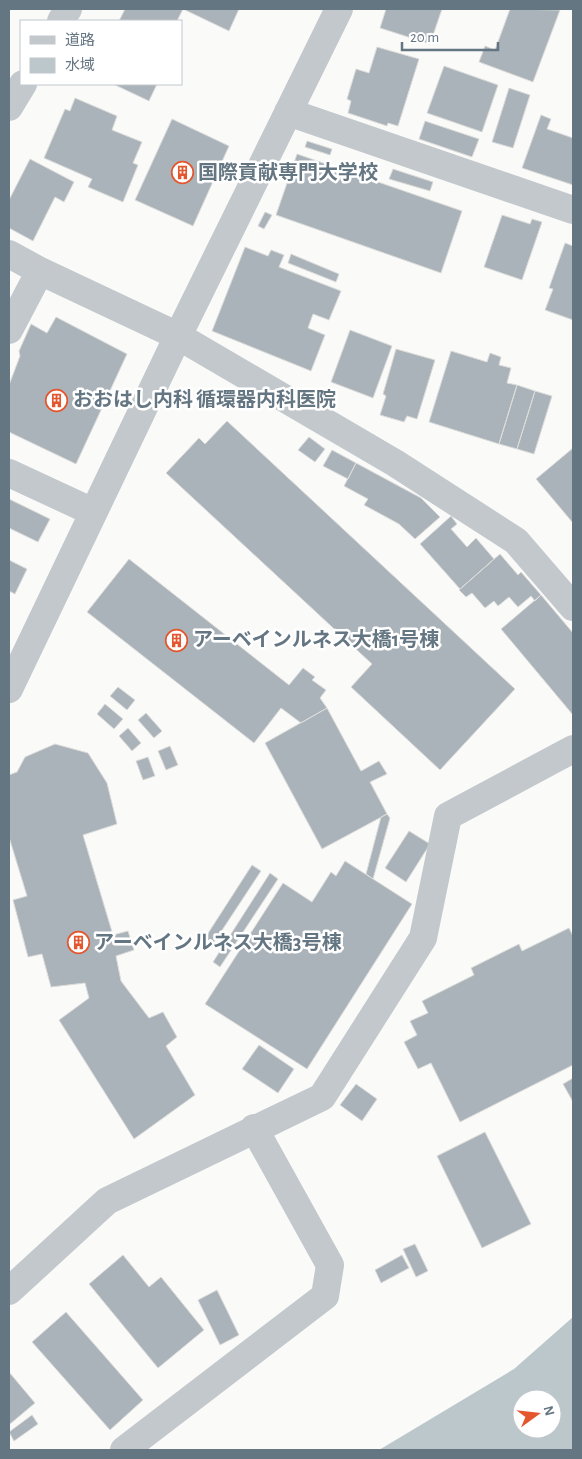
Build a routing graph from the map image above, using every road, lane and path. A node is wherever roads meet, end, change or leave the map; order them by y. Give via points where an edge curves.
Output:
1 (68, 9) edge
2 (339, 9) edge
3 (62, 20) edge
4 (23, 85) edge
5 (9, 107) edge
6 (288, 112) junction
7 (573, 210) edge
8 (9, 254) edge
9 (40, 270) junction
10 (9, 330) edge
11 (178, 336) junction
12 (9, 473) edge
13 (93, 512) junction
14 (573, 608) edge
15 (9, 689) edge
16 (573, 749) edge
17 (254, 1128) junction
18 (9, 1291) edge
19 (124, 1450) edge

1 - 3 street
2 - 6 street
4 - 5 street
6 - 7 street
6 - 11 street
8 - 9 street
9 - 10 street
9 - 11 street
11 - 13 street
11 - 14 street via 395,464 516,541
12 - 13 street
13 - 15 street
16 - 17 street via 448,816 424,938 322,1097
17 - 18 street via 107,1201
17 - 19 street via 330,1265 325,1296

